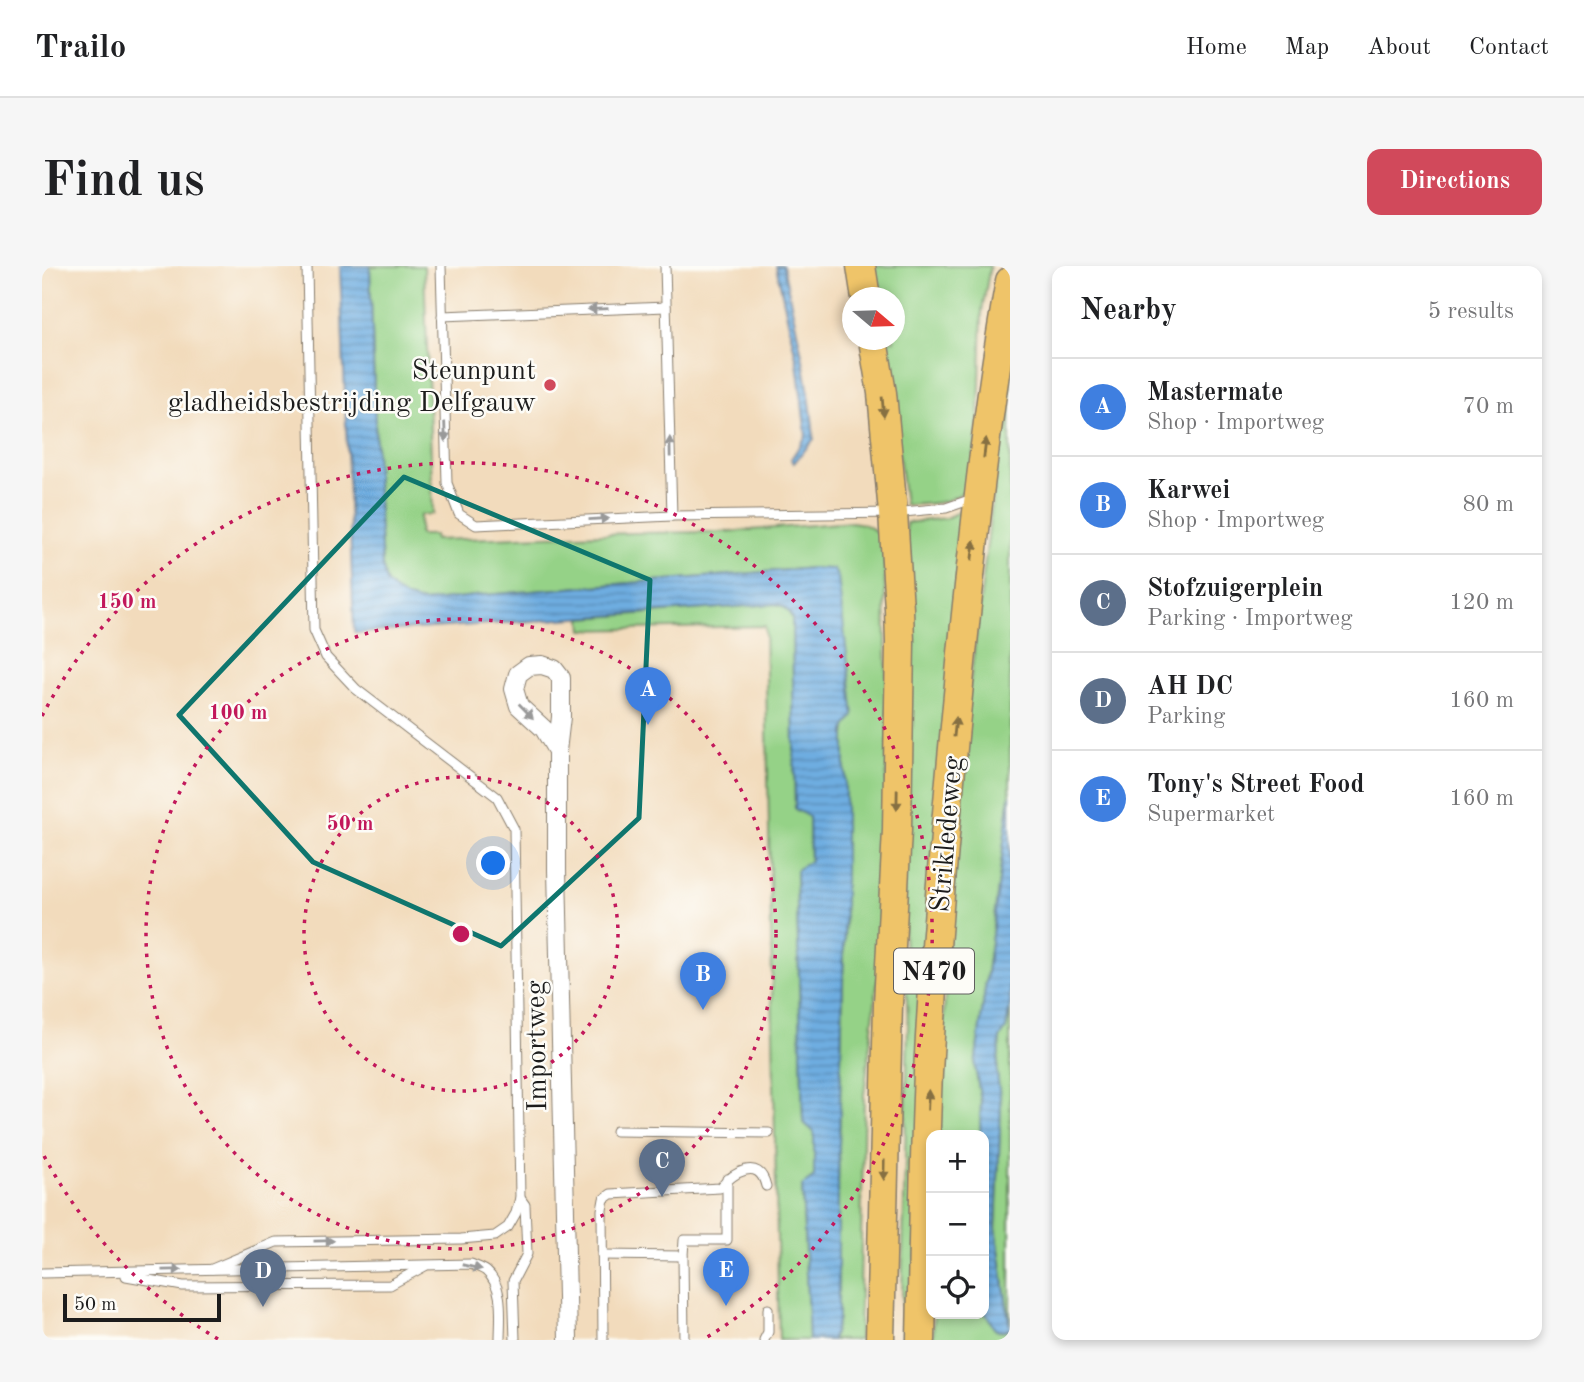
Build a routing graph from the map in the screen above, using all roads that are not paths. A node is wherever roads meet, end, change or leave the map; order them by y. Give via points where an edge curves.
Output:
1 (307, 266) edge
2 (441, 266) edge
3 (665, 266) edge
4 (861, 266) edge
5 (1010, 281) edge
6 (864, 287) edge
7 (666, 307) junction
8 (442, 316) junction
9 (875, 350) edge
10 (979, 497) junction
11 (893, 513) junction
12 (671, 516) junction
13 (557, 751) dead end
14 (616, 1131) dead end
15 (769, 1133) dead end
16 (727, 1180) junction
17 (766, 1186) dead end
18 (520, 1198) junction
19 (602, 1255) junction
20 (683, 1255) junction
21 (427, 1265) junction
22 (212, 1269) junction
23 (104, 1272) junction
24 (42, 1273) edge
25 (768, 1309) dead end
26 (500, 1340) edge
27 (515, 1340) edge
28 (568, 1340) edge
29 (603, 1340) edge
30 (684, 1340) edge
31 (765, 1340) edge
32 (880, 1340) edge
33 (921, 1340) edge

1 - 18 lane via 314,630 326,657 356,689 497,797 514,829
2 - 8 lane
3 - 7 lane
4 - 6 main road
10 -> 5 main road, Strikledeweg / N470
7 -> 8 lane
12 -> 7 lane
8 -> 12 lane via 447,484 459,514 477,525
9 -> 11 main road, Strikledeweg / N470
10 - 11 lane via 946,508
33 -> 10 main road, Strikledeweg / N470 via 936,952
11 - 12 lane
11 -> 32 main road, Strikledeweg / N470 via 900,643
13 - 28 street, Importweg
14 - 15 lane
16 - 17 lane via 749,1169 761,1174
16 - 19 lane via 720,1188 611,1194 602,1209
16 - 20 lane via 727,1240 684,1240
22 -> 18 lane via 276,1242 495,1236 508,1227
18 - 27 lane via 525,1205 527,1254 513,1281
19 - 20 lane
19 - 29 lane
20 - 30 lane
21 - 22 lane
21 - 23 lane via 390,1285 183,1286
21 -> 26 lane via 471,1264 485,1270 500,1297
23 -> 22 lane
23 - 24 lane
25 - 31 lane

